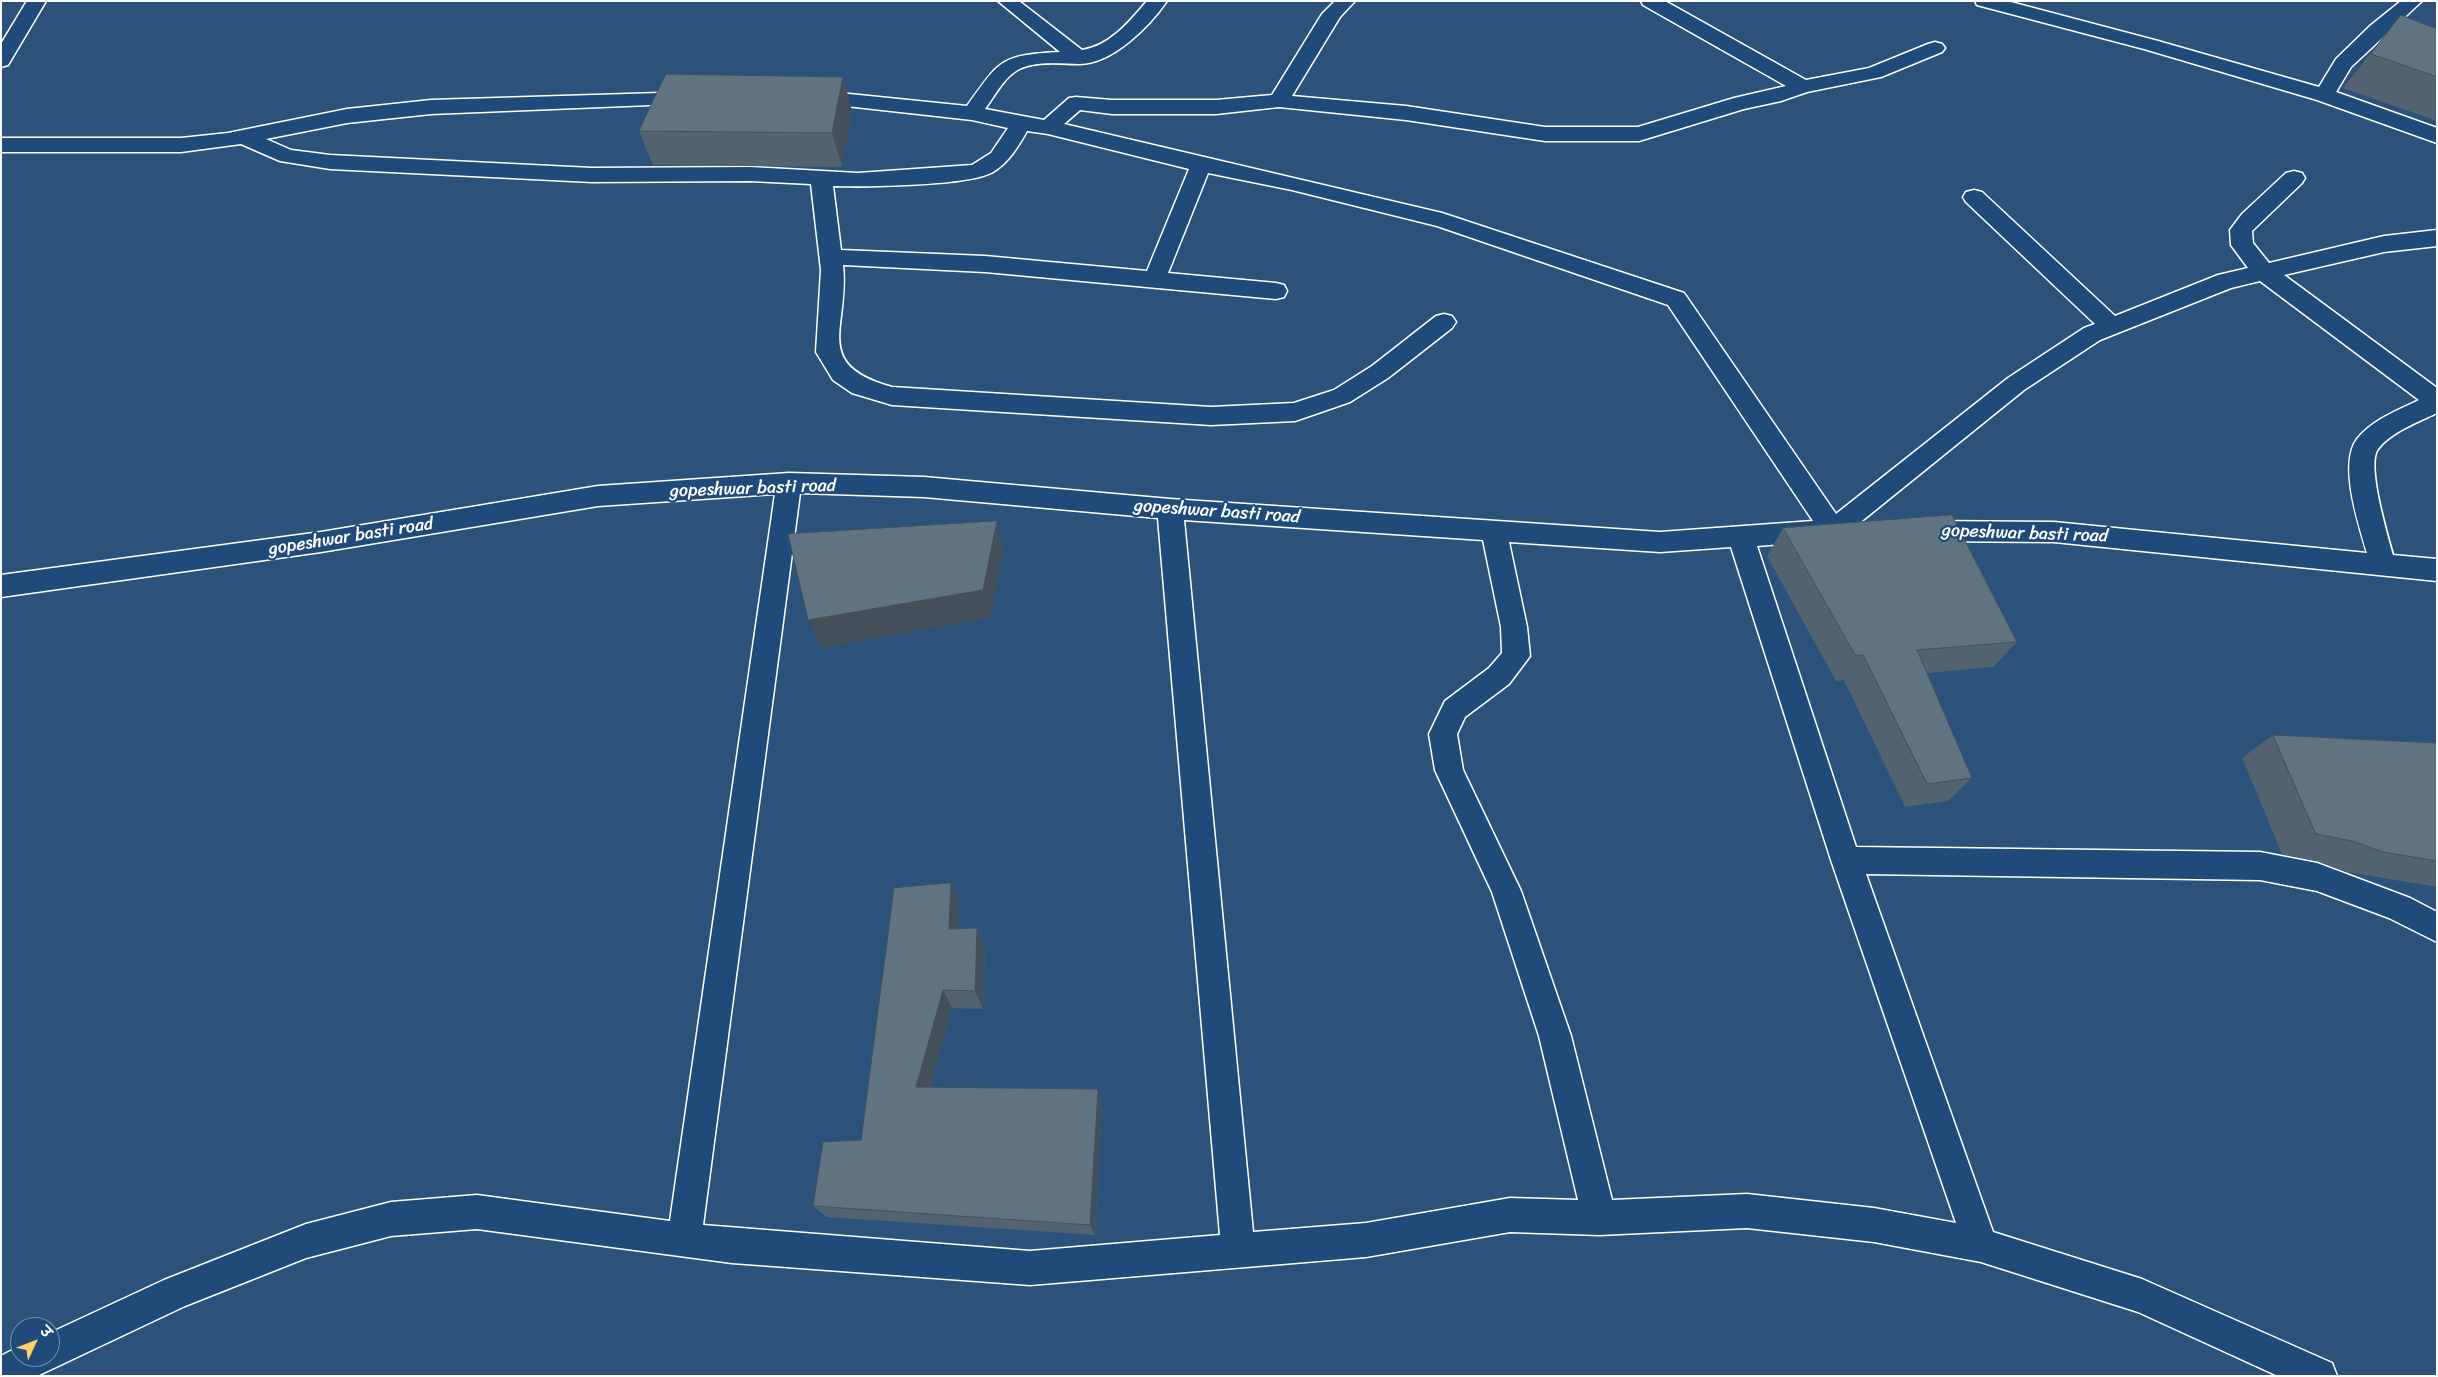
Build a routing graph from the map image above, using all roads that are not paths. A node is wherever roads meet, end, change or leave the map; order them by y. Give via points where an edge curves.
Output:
1 (37, 1) edge
2 (1007, 1) edge
3 (1158, 1) edge
4 (1346, 1) edge
5 (1650, 1) edge
6 (1984, 1) edge
7 (2413, 1) edge
8 (1935, 48) dead end
9 (1080, 58) junction
10 (1, 62) edge
11 (1803, 87) junction
12 (2324, 95) junction
13 (792, 96) edge
14 (714, 97) edge
15 (1279, 101) junction
16 (972, 113) junction
17 (1021, 124) junction
18 (1048, 127) junction
19 (2437, 136) edge
20 (243, 137) junction
21 (1, 145) edge
22 (1202, 164) junction
23 (822, 177) junction
24 (2294, 178) dead end
25 (1974, 197) dead end
26 (2437, 238) edge
27 (831, 258) junction
28 (2264, 272) junction
29 (1155, 278) junction
30 (1276, 291) dead end
31 (1444, 322) dead end
32 (2112, 326) junction
33 (2437, 401) edge
34 (789, 484) junction
35 (1170, 509) junction
36 (1834, 530) junction
37 (1872, 530) edge
38 (1900, 531) edge
39 (1494, 532) junction
40 (1741, 537) junction
41 (2383, 564) junction
42 (2437, 570) edge
43 (1, 586) edge
44 (1846, 860) junction
45 (2437, 928) edge
46 (1599, 1218) junction
47 (684, 1239) junction
48 (1981, 1245) junction
49 (1238, 1250) junction
50 (60, 1346) edge
51 (17, 1367) edge
52 (1, 1375) edge
53 (2319, 1376) edge

1 - 10 street
2 - 9 street
3 - 9 street via 1131,32 1102,52
4 - 15 street via 1332,14
5 - 11 street
6 - 12 street
7 - 12 street via 2343,63
8 - 11 street via 1874,73
9 - 16 street via 1020,62 1008,67
11 - 15 street via 1639,134 1545,134 1406,113
12 - 19 street
13 - 16 street
14 - 20 street via 431,107 326,119
15 - 18 street via 1216,107 1112,107 1076,103
16 - 17 street
17 - 18 street
17 - 23 street via 1003,156 976,172 858,180
18 - 22 street
20 - 21 street via 181,145
20 - 23 street via 287,156 330,162 592,175
22 - 29 street
22 - 36 street via 1442,220 1676,299
23 - 27 street
24 - 28 street via 2241,230 2242,245
25 - 32 street
26 - 28 street via 2384,244
27 - 29 street via 985,264
27 - 31 street via 828,352 841,374 860,387 892,396 1211,416 1295,412 1342,396 1380,372
28 - 32 street via 2226,281
28 - 33 street
29 - 30 street
32 - 36 street via 2092,334 2016,384
33 - 41 street via 2388,428 2364,448 2360,468
34 - 35 street, gopeshwar basti road via 924,487
34 - 43 street, gopeshwar basti road via 598,496 321,542
34 - 47 street
35 - 39 street, gopeshwar basti road
35 - 49 street
36 - 37 street, gopeshwar basti road
36 - 40 street, gopeshwar basti road
38 - 41 street, gopeshwar basti road via 2054,532
39 - 40 street, gopeshwar basti road via 1660,542
39 - 46 street via 1514,627 1516,656 1499,676 1455,709 1443,734 1449,770 1506,891 1555,1036
40 - 44 street
41 - 42 street, gopeshwar basti road
44 - 45 street via 2260,866 2317,877 2399,908
44 - 48 street
46 - 48 street via 1747,1211 1874,1224
46 - 49 street via 1510,1215 1366,1240
47 - 49 street via 732,1246 1030,1268
47 - 50 street via 477,1212 391,1219 306,1241 176,1292
48 - 53 street via 2142,1296
51 - 52 street

